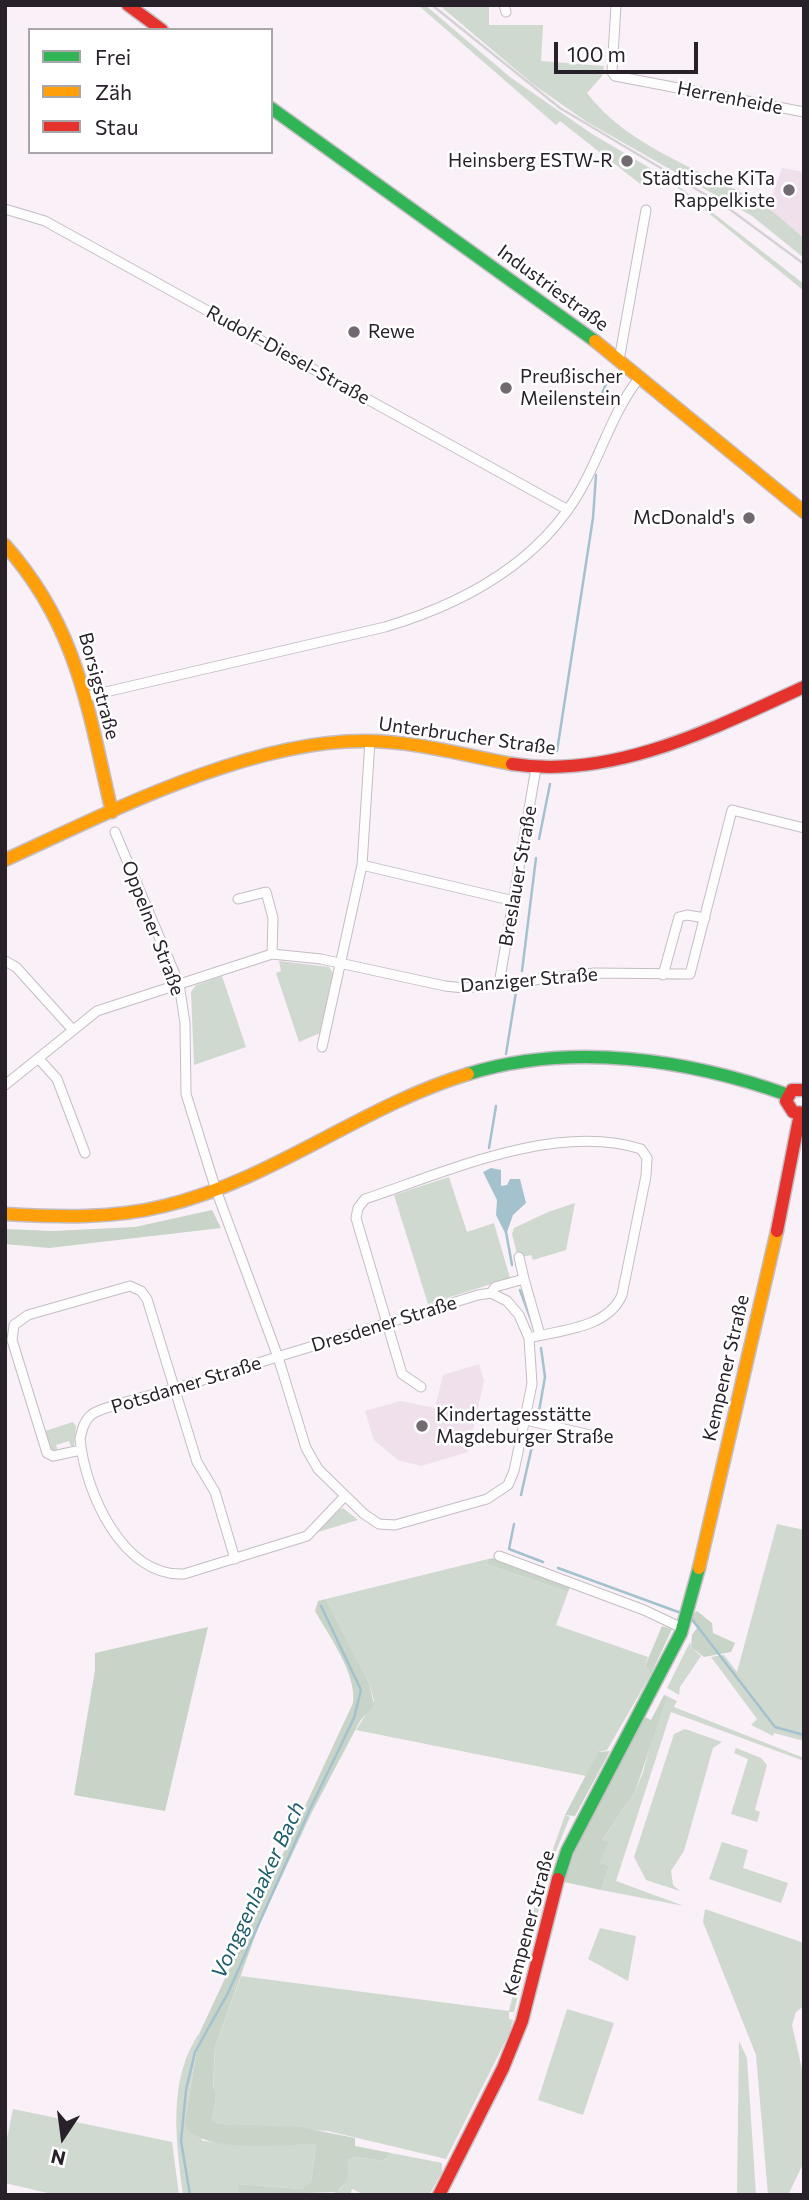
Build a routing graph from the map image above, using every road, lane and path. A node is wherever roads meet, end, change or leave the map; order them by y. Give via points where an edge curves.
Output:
1 (128, 5) edge
2 (616, 5) edge
3 (159, 28) edge
4 (273, 109) edge
5 (804, 113) edge
6 (5, 209) edge
7 (646, 209) dead end
8 (619, 360) junction
9 (640, 377) junction
10 (568, 510) junction
11 (804, 512) edge
12 (5, 545) edge
13 (800, 690) edge
14 (84, 697) junction
15 (370, 741) junction
16 (536, 768) junction
17 (112, 813) junction
18 (804, 828) edge
19 (115, 832) dead end
20 (5, 860) edge
21 (362, 865) junction
22 (238, 900) dead end
23 (514, 901) junction
24 (705, 918) junction
25 (272, 954) junction
26 (5, 961) edge
27 (341, 963) junction
28 (663, 975) junction
29 (179, 984) junction
30 (499, 984) junction
31 (72, 1029) junction
32 (322, 1047) dead end
33 (39, 1059) junction
34 (5, 1085) edge
35 (804, 1090) edge
36 (788, 1095) junction
37 (802, 1113) edge
38 (85, 1153) dead end
39 (216, 1190) junction
40 (5, 1214) edge
41 (519, 1257) dead end
42 (524, 1279) junction
43 (491, 1293) junction
44 (387, 1322) junction
45 (540, 1335) junction
46 (529, 1338) junction
47 (278, 1357) junction
48 (421, 1387) dead end
49 (176, 1388) junction
50 (526, 1420) junction
51 (603, 1438) dead end
52 (81, 1450) junction
53 (345, 1496) junction
54 (499, 1556) dead end
55 (235, 1559) junction
56 (681, 1630) junction
57 (439, 2195) edge

1 - 3 main road
2 - 5 street, Herrenheide via 615,76
4 - 8 main road, Industriestraße
6 - 10 street, Rudolf-Diesel-Straße via 45,221
7 - 8 street
8 - 9 main road, Industriestraße
9 - 10 street via 626,395
9 - 11 main road, Industriestraße
10 - 14 street via 527,555 499,577 423,616
12 - 14 main road, Borsigstraße via 27,566 58,615
13 - 16 main road, Unterbrucher Straße via 605,763
14 - 17 main road, Borsigstraße
15 - 16 main road, Unterbrucher Straße
15 - 17 main road, Unterbrucher Straße via 329,744 259,759
15 - 21 street
16 - 23 street, Breslauer Straße
17 - 20 main road, Unterbrucher Straße
18 - 24 street, Danziger Straße via 732,810
19 - 29 street, Oppelner Straße
21 - 23 street
21 - 27 street
22 - 25 street via 266,892 273,918
23 - 30 street, Breslauer Straße
24 - 28 street, Danziger Straße via 690,974
24 - 28 street via 679,917
25 - 27 street, Danziger Straße
25 - 29 street, Danziger Straße
26 - 31 street
27 - 30 street, Danziger Straße via 445,986
27 - 32 street
28 - 30 street, Danziger Straße via 595,973
29 - 31 street, Danziger Straße via 97,1011
29 - 39 street, Oppelner Straße via 185,1023 186,1094
31 - 33 street, Danziger Straße
33 - 34 street, Danziger Straße
33 - 38 street via 57,1079
35 - 36 main road via 795,1089
36 - 37 main road via 788,1108
36 - 39 main road via 715,1073 623,1058 494,1067 421,1092
37 - 56 main road, Kempener Straße
39 - 40 main road via 138,1212 70,1218
39 - 47 street
41 - 42 street
42 - 43 street, Dresdener Straße via 495,1287
42 - 45 street
43 - 44 street, Dresdener Straße
43 - 46 street via 508,1301
44 - 45 street via 356,1217 365,1199 538,1146 627,1144 641,1149 647,1158 646,1176 616,1309 603,1319
44 - 47 street, Dresdener Straße
44 - 48 street via 402,1374
45 - 46 street
46 - 50 street via 532,1384
47 - 49 street, Potsdamer Straße
47 - 53 street via 306,1448 318,1469
49 - 52 street, Potsdamer Straße via 92,1413 83,1427
49 - 52 street via 141,1290 130,1286 19,1319 12,1340 47,1453 53,1456
49 - 55 street via 197,1462 215,1492
50 - 51 street
50 - 53 street via 508,1485 487,1499 395,1525 379,1524
52 - 55 street via 105,1520 153,1570 184,1574
53 - 55 street via 307,1536
54 - 56 street via 644,1610
56 - 57 main road, Kempener Straße via 567,1851 522,2021

